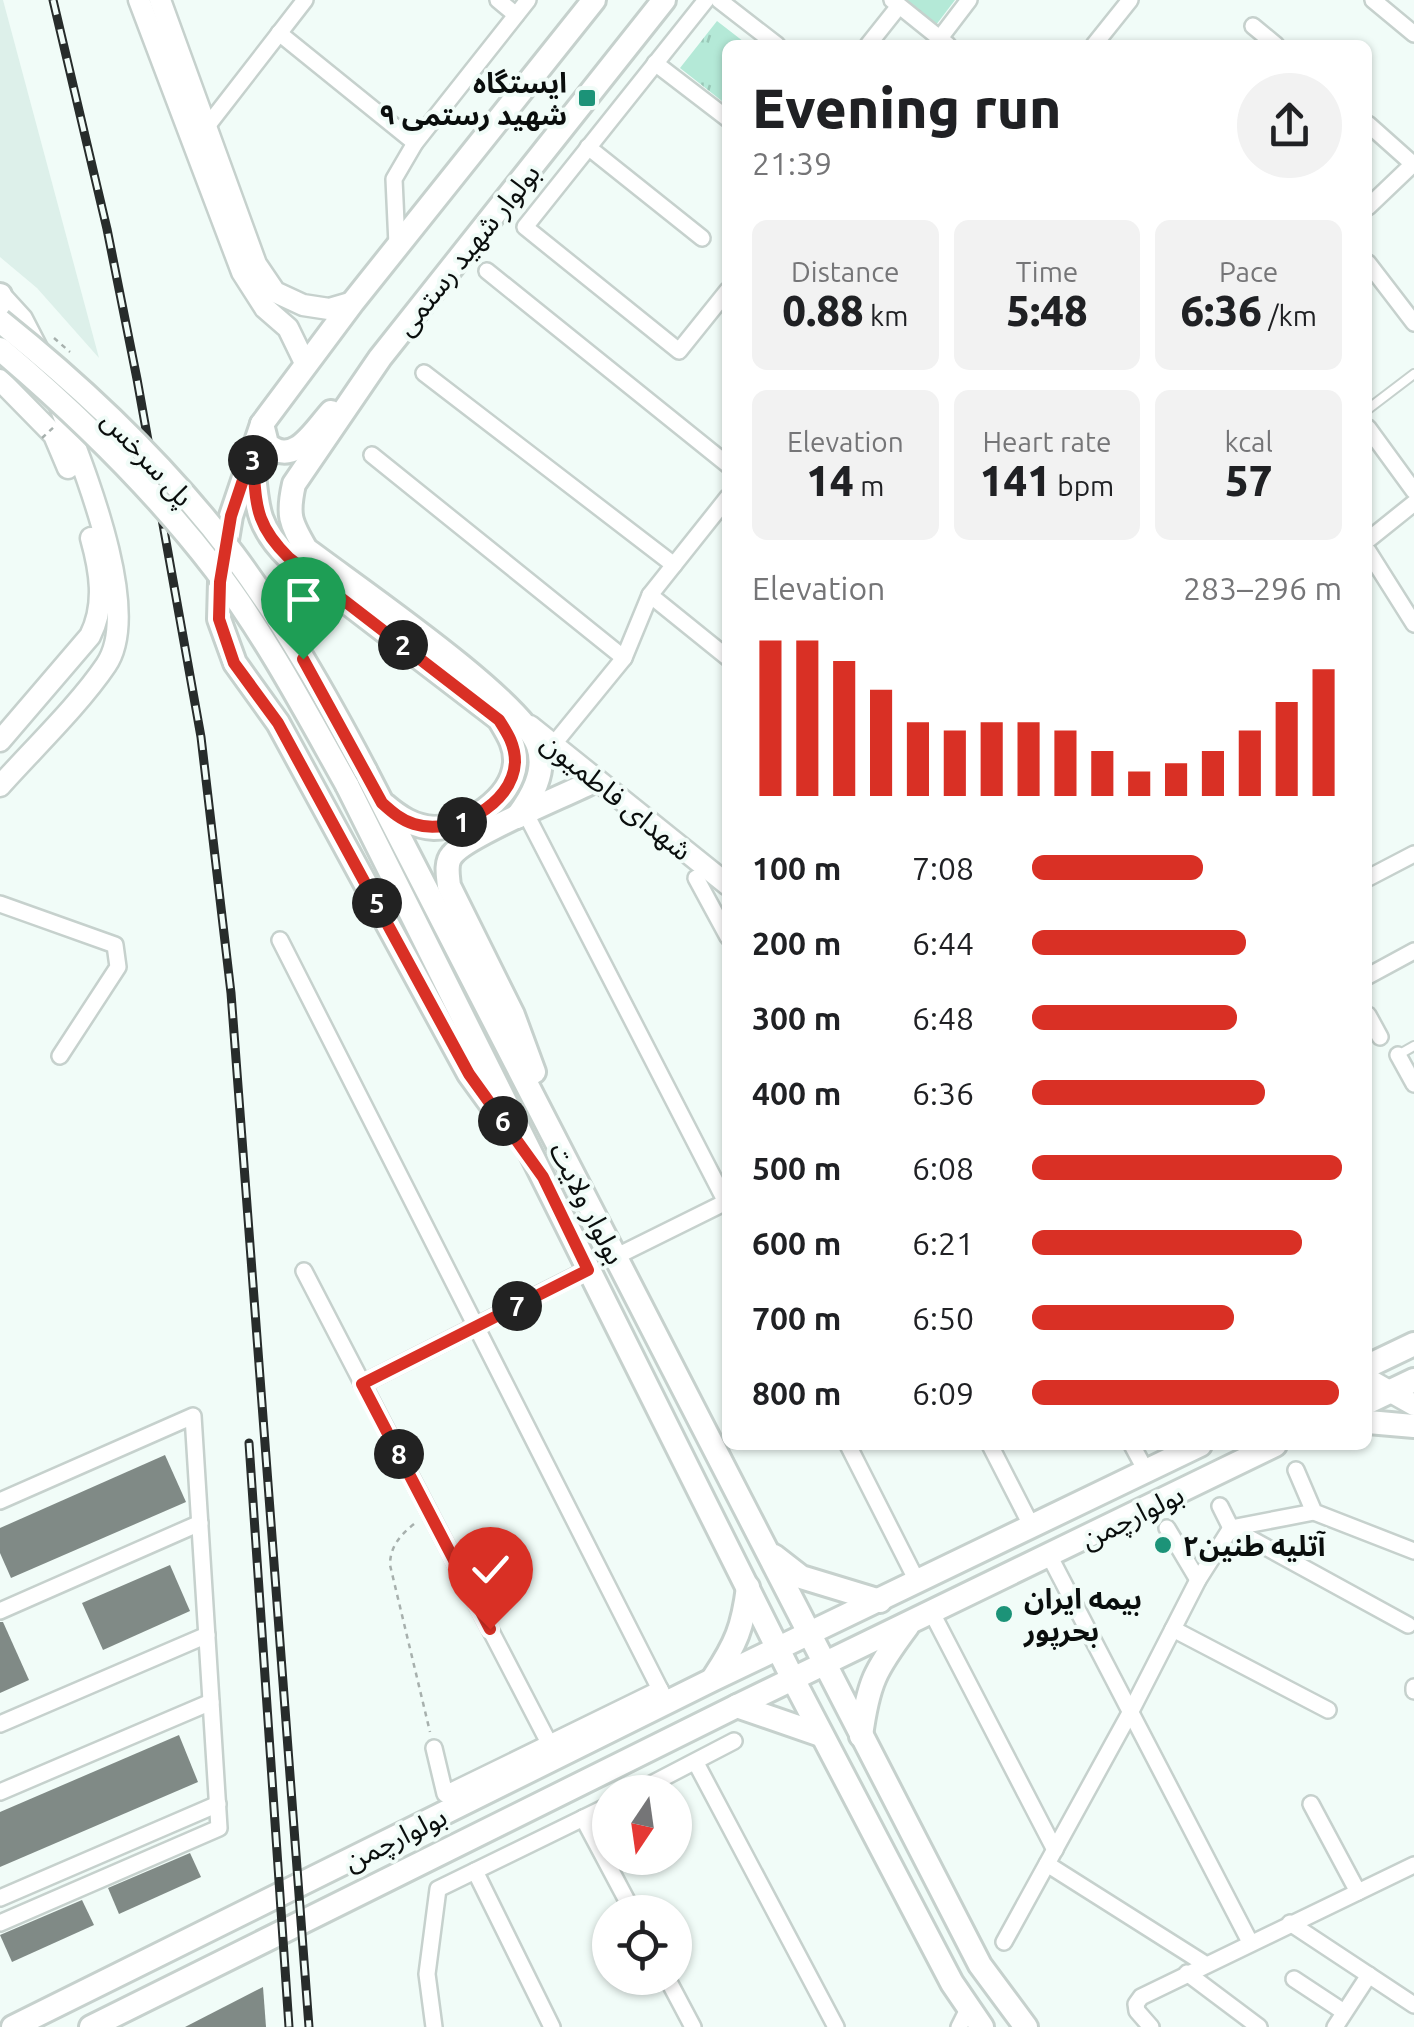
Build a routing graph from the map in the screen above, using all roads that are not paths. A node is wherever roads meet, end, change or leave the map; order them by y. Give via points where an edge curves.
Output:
1 (139, 0) edge
2 (160, 0) edge
3 (306, 0) edge
4 (498, 0) edge
5 (528, 0) edge
6 (594, 0) edge
7 (664, 0) edge
8 (706, 0) edge
9 (719, 0) edge
10 (969, 0) edge
11 (1130, 0) edge
12 (1373, 0) edge
13 (895, 3) edge
14 (516, 14) junction
15 (1253, 26) dead end
16 (279, 33) junction
17 (1414, 34) edge
18 (770, 40) edge
19 (871, 40) edge
20 (941, 40) edge
21 (945, 40) edge
22 (1098, 40) edge
23 (1268, 40) edge
24 (655, 63) junction
25 (722, 114) edge
26 (1372, 128) edge
27 (204, 129) junction
28 (415, 143) junction
29 (588, 148) junction
30 (1414, 165) edge
31 (1372, 203) edge
32 (702, 238) dead end
33 (398, 245) junction
34 (1372, 268) edge
35 (487, 272) dead end
36 (1, 295) edge
37 (722, 297) edge
38 (352, 302) junction
39 (0, 320) edge
40 (1414, 323) edge
41 (0, 335) edge
42 (0, 349) edge
43 (380, 358) junction
44 (305, 363) junction
45 (424, 373) dead end
46 (1414, 374) edge
47 (0, 380) edge
48 (1372, 406) edge
49 (262, 424) junction
50 (1372, 433) edge
51 (252, 453) junction
52 (372, 455) dead end
53 (722, 460) edge
54 (1414, 491) edge
55 (1414, 503) edge
56 (722, 504) edge
57 (288, 508) joint
58 (1372, 537) edge
59 (1372, 557) edge
60 (674, 565) junction
61 (650, 595) junction
62 (1414, 624) edge
63 (722, 653) edge
64 (624, 658) junction
65 (522, 718) junction
66 (0, 742) edge
67 (553, 745) junction
68 (356, 778) junction
69 (594, 781) junction
70 (0, 786) edge
71 (382, 803) junction
72 (522, 816) junction
73 (1414, 854) edge
74 (1372, 876) edge
75 (696, 878) dead end
76 (722, 880) edge
77 (0, 904) edge
78 (722, 926) edge
79 (280, 940) dead end
80 (1414, 951) edge
81 (1372, 974) edge
82 (1372, 1022) edge
83 (1380, 1037) dead end
84 (1414, 1046) edge
85 (1398, 1054) joint
86 (60, 1056) dead end
87 (1414, 1084) edge
88 (566, 1160) junction
89 (543, 1177) junction
90 (722, 1194) edge
91 (722, 1205) edge
92 (615, 1258) junction
93 (304, 1270) dead end
94 (588, 1270) junction
95 (476, 1326) junction
96 (1414, 1344) edge
97 (1372, 1364) edge
98 (1372, 1380) edge
99 (1414, 1380) edge
100 (362, 1384) junction
101 (1391, 1392) junction
102 (1372, 1400) edge
103 (1414, 1405) edge
104 (1372, 1422) edge
105 (1414, 1426) edge
106 (851, 1450) edge
107 (993, 1450) edge
108 (1135, 1450) edge
109 (1190, 1450) edge
110 (1265, 1450) edge
111 (1296, 1470) dead end
112 (1146, 1471) junction
113 (0, 1501) edge
114 (1220, 1506) dead end
115 (1314, 1512) junction
116 (200, 1524) junction
117 (1032, 1527) junction
118 (1167, 1528) dead end
119 (1231, 1528) junction
120 (767, 1550) junction
121 (1414, 1552) edge
122 (1050, 1556) junction
123 (1198, 1580) junction
124 (918, 1582) junction
125 (748, 1587) junction
126 (880, 1602) junction
127 (0, 1611) edge
128 (921, 1618) junction
129 (1408, 1625) dead end
130 (1173, 1629) junction
131 (812, 1634) junction
132 (207, 1635) junction
133 (778, 1648) junction
134 (826, 1663) junction
135 (792, 1679) junction
136 (712, 1680) junction
137 (664, 1696) junction
138 (211, 1702) junction
139 (737, 1706) junction
140 (1328, 1710) dead end
141 (1131, 1711) junction
142 (0, 1724) edge
143 (822, 1735) junction
144 (861, 1736) junction
145 (734, 1741) dead end
146 (548, 1743) junction
147 (434, 1748) road end
148 (696, 1763) junction
149 (671, 1775) edge
150 (0, 1792) edge
151 (218, 1804) junction
152 (1312, 1804) dead end
153 (592, 1814) edge
154 (583, 1818) junction
155 (1051, 1857) junction
156 (1414, 1865) edge
157 (475, 1871) junction
158 (1358, 1892) junction
159 (623, 1895) edge
160 (0, 1898) edge
161 (0, 1923) edge
162 (1290, 1924) junction
163 (1004, 1942) dead end
164 (1250, 1942) junction
165 (1205, 1964) junction
166 (1188, 1972) junction
167 (1370, 1975) junction
168 (1294, 1979) dead end
169 (676, 1995) edge
170 (1414, 2005) edge
171 (1344, 2012) junction
172 (970, 2021) edge
173 (13, 2027) edge
174 (91, 2027) edge
175 (434, 2027) edge
176 (552, 2027) edge
177 (693, 2027) edge
178 (836, 2027) edge
179 (1026, 2027) edge
180 (1151, 2027) edge
181 (1259, 2027) edge
182 (1335, 2027) edge

1 - 44 street via 242,272 264,308 288,328
2 - 27 street
3 - 16 street
4 - 14 street
5 - 14 street
6 - 33 main road, بولوار شهید رستمی
7 - 43 main road, بولوار شهید رستمی
8 - 24 street
9 - 18 street
10 - 21 street
11 - 22 street
12 - 17 street
13 - 19 street
13 - 20 street
14 - 28 street
15 - 23 street
16 - 27 street
16 - 28 street
24 - 25 street
24 - 29 street
26 - 30 street
27 - 38 street via 256,264 276,292 329,309
28 - 33 street via 394,179
29 - 32 street
29 - 37 street via 525,226 679,351
30 - 31 street
33 - 38 main road, بولوار شهید رستمی
34 - 40 street
35 - 53 street
36 - 41 main road via 6,320
36 - 70 street via 22,319 43,362 109,552 121,610 108,663
38 - 44 main road, بولوار شهید رستمی
39 - 68 main road, پل سرخس, bridge via 102,410 233,554 288,633
42 - 68 main road, پل سرخس, bridge via 127,466 216,571
43 - 49 main road via 296,452 275,451
43 - 57 main road, بولوار شهید رستمی via 294,484
44 - 49 main road, بولوار شهید رستمی
45 - 60 street
46 - 48 lane
47 - 66 street via 54,435 96,556 101,602 90,636
49 - 51 main road, بولوار شهید رستمی
50 - 54 street
51 - 71 main road via 258,514 268,538 499,720 513,742 511,780 497,799 455,825 416,825
51 - 89 main road, بولوار شهید رستمی via 231,516 220,582 219,619 234,663 278,723 469,1074
52 - 64 street
55 - 58 street
56 - 60 street
57 - 65 main road, شهدای فاطمیون via 306,548
59 - 62 street
60 - 61 street
61 - 63 street
61 - 64 street
64 - 67 street
65 - 67 street, شهدای فاطمیون
65 - 72 main road via 541,760
67 - 69 street, شهدای فاطمیون
68 - 71 main road, بولوار ولایت
68 - 89 main road, بولوار ولایت
69 - 72 main road
69 - 76 street, شهدای فاطمیون
71 - 88 main road, بولوار ولایت
72 - 88 main road via 452,855 449,886 513,1014
72 - 90 street
73 - 74 street
75 - 78 street
77 - 86 street via 115,945 118,967
79 - 95 street
80 - 81 street
82 - 83 street
84 - 85 lane
85 - 87 street
88 - 92 main road, بولوار ولایت
89 - 94 main road, بولوار ولایت
91 - 92 street
92 - 120 main road, بولوار ولایت
93 - 100 street
94 - 95 street
94 - 125 main road, بولوار ولایت
95 - 100 street
95 - 137 street
96 - 97 main road
98 - 101 street
99 - 101 main road
100 - 146 street
101 - 102 main road
101 - 103 street
104 - 105 main road
106 - 124 street
107 - 117 street
108 - 112 street
109 - 112 main road, بولوارچمن
110 - 122 main road, بولوارچمن
111 - 115 street
112 - 117 main road, بولوارچمن
113 - 116 street via 193,1416
114 - 119 street
115 - 119 street
115 - 121 street
116 - 127 street
116 - 132 street
117 - 124 main road, بولوارچمن
118 - 123 street
119 - 123 street
119 - 129 street
120 - 126 main road via 801,1576
120 - 131 main road, بولوار ولایت
122 - 128 main road, بولوارچمن
122 - 141 street
123 - 130 street
124 - 126 main road, بولوارچمن
125 - 133 main road, بولوار ولایت
125 - 136 main road via 744,1625
126 - 131 main road, بولوارچمن
128 - 134 main road, بولوارچمن
128 - 144 main road via 877,1667
128 - 155 street
130 - 140 street
130 - 141 street
131 - 133 main road, بولوارچمن
131 - 134 main road, بولوار ولایت
132 - 138 street
132 - 142 street
133 - 135 main road, بولوار ولایت
133 - 136 main road, بولوارچمن
134 - 135 main road, بولوارچمن
134 - 144 main road
135 - 139 main road, بولوارچمن
135 - 143 main road
136 - 137 main road, بولوارچمن
137 - 146 street
137 - 173 main road, بولوارچمن
138 - 150 street
138 - 151 street
139 - 143 main road
139 - 174 main road, بولوارچمن
141 - 155 street
141 - 164 street
143 - 172 main road
144 - 179 main road via 980,1965
145 - 148 street
146 - 147 street via 445,1794
148 - 149 street
148 - 178 street
151 - 160 street
151 - 161 street via 219,1828
152 - 158 street
153 - 154 street
154 - 157 street
154 - 159 street
155 - 163 street
155 - 165 street
156 - 158 street
157 - 175 street via 438,1890 427,1974
157 - 176 street
158 - 162 street
162 - 164 street
162 - 167 street
164 - 165 street
165 - 166 street
166 - 180 street via 1136,2004
166 - 181 street
167 - 170 street
167 - 171 street
168 - 171 street
169 - 177 street
171 - 182 street

